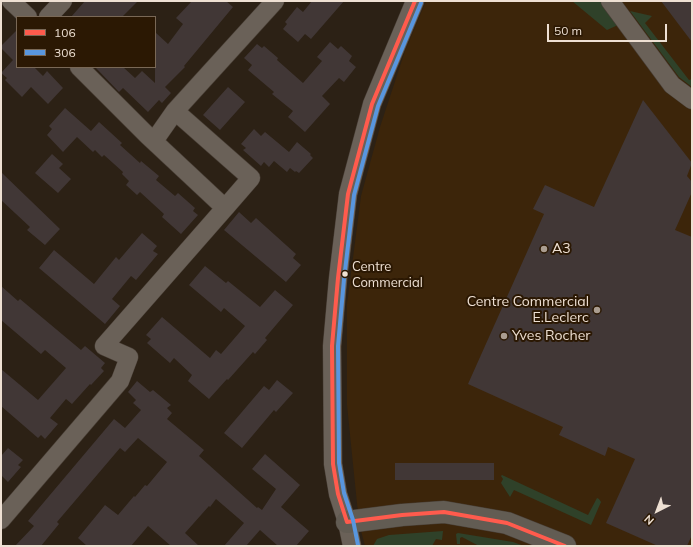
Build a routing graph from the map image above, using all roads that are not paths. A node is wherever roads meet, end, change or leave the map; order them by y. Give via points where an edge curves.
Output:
1 (12, 1) edge
2 (63, 1) edge
3 (275, 1) edge
4 (415, 1) edge
5 (610, 1) edge
6 (27, 16) edge
7 (49, 16) edge
8 (80, 68) edge
9 (692, 100) edge
10 (175, 111) junction
11 (154, 141) junction
12 (225, 208) junction
13 (1, 520) edge
14 (347, 522) junction
15 (352, 546) edge
16 (565, 546) edge

1 - 6 street
2 - 7 street
3 - 10 street
4 - 14 street via 372,104 348,202 338,278 332,346 333,464 338,494
5 - 9 street via 672,85
8 - 11 street
10 - 11 street
10 - 12 street via 251,178
11 - 12 street
12 - 13 street via 104,346 129,357 120,381
14 - 15 street
14 - 16 street via 444,512 507,523

